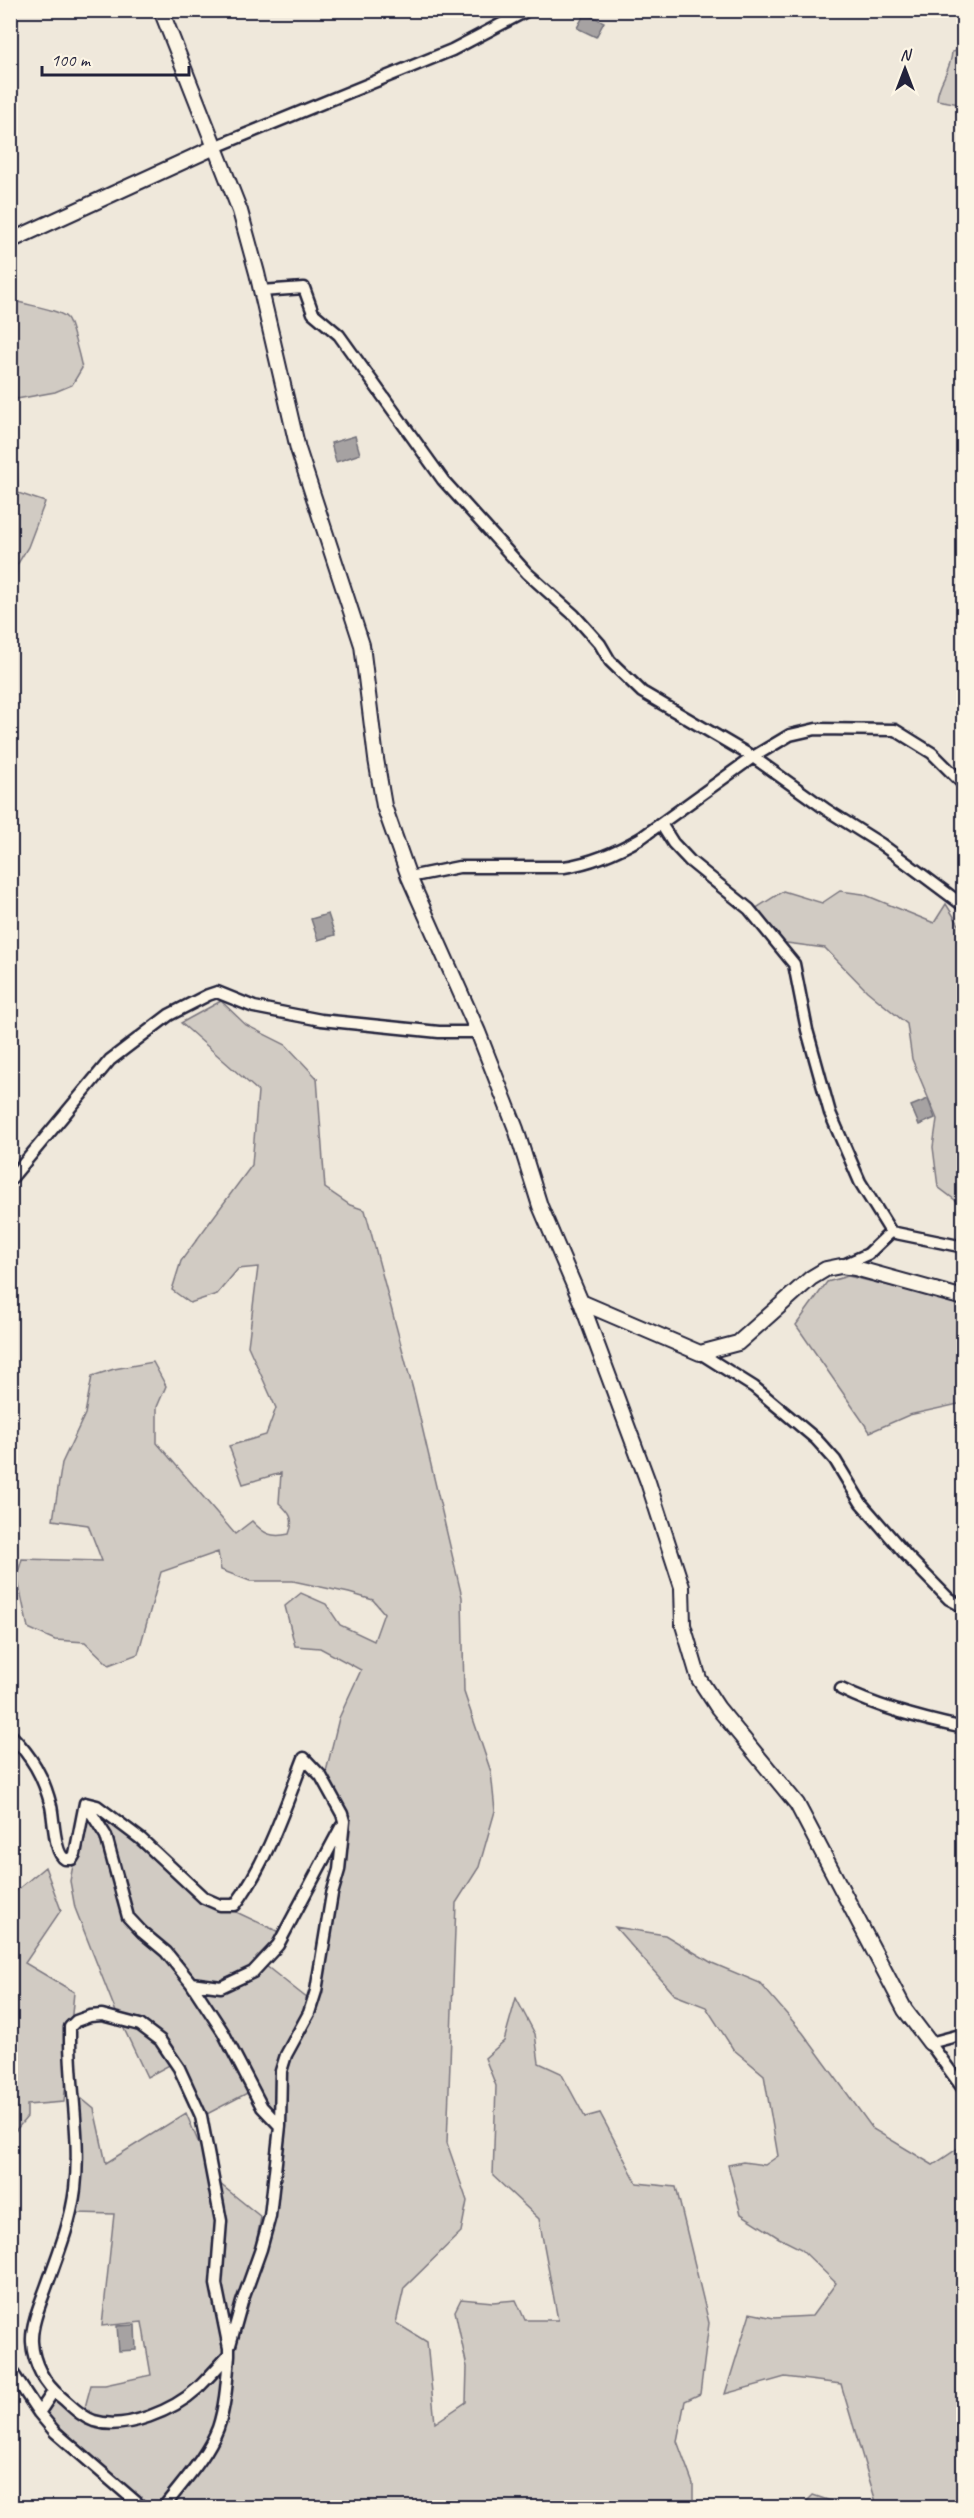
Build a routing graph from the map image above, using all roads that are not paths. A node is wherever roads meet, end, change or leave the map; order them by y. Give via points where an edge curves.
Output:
1 (161, 10) edge
2 (528, 10) edge
3 (215, 147) junction
4 (10, 241) edge
5 (261, 291) junction
6 (753, 757) junction
7 (963, 785) edge
8 (661, 824) junction
9 (409, 877) junction
10 (963, 906) edge
11 (478, 1032) junction
12 (10, 1180) edge
13 (891, 1232) junction
14 (963, 1247) edge
15 (841, 1266) junction
16 (963, 1298) edge
17 (581, 1302) junction
18 (700, 1353) junction
19 (963, 1607) edge
20 (841, 1689) dead end
21 (963, 1728) edge
22 (10, 1734) edge
23 (85, 1803) junction
24 (344, 1821) junction
25 (191, 1983) junction
26 (963, 2034) edge
27 (930, 2043) junction
28 (963, 2090) edge
29 (280, 2126) junction
30 (229, 2351) junction
31 (10, 2369) edge
32 (53, 2392) junction
33 (39, 2413) junction
34 (142, 2508) edge
35 (163, 2508) edge

1 - 3 street
2 - 3 street via 452,50
3 - 4 street
3 - 5 street via 240,211
5 - 6 street via 304,288 313,313 339,335 443,480 527,573 574,615 600,644 610,662 642,692
5 - 9 street via 298,449 362,645 384,806
6 - 7 street via 790,735 816,729 895,730 932,753
6 - 8 street
6 - 10 street via 881,844
8 - 9 street via 622,849 579,865 459,867
8 - 13 street via 690,861 749,909 794,964 830,1113 860,1182
9 - 11 street
11 - 12 street via 321,1020 254,1007 217,992 169,1015 110,1060
11 - 17 street via 516,1129 540,1206
13 - 14 street
13 - 15 street via 868,1254
15 - 16 street
15 - 18 street via 811,1278 738,1343
17 - 18 street
17 - 27 street via 666,1534 682,1587 683,1625 699,1679 797,1804 905,2010
18 - 19 street via 754,1387 816,1439 835,1460 861,1503 907,1556 949,1599
20 - 21 street via 925,1720
22 - 23 street via 31,1756 41,1777 59,1852 65,1859 72,1859 75,1854
23 - 24 street via 97,1806 141,1839 204,1898 220,1905 235,1905 250,1884 304,1758 321,1776
23 - 25 street via 106,1836 128,1917 166,1952
24 - 25 street via 278,1945 254,1972 221,1987
24 - 29 street via 339,1870 316,1991 281,2071
25 - 29 street via 262,2107
26 - 27 street
27 - 28 street
29 - 30 street via 270,2216
30 - 32 street via 196,2390 127,2424 92,2420
30 - 32 street via 216,2284 221,2221 201,2116 160,2040 148,2030 117,2017 90,2016 70,2027 77,2147 75,2190 65,2236 40,2304 32,2339 38,2366
30 - 35 street via 225,2402 217,2429 203,2456
31 - 33 street
32 - 33 street
33 - 34 street via 55,2432

